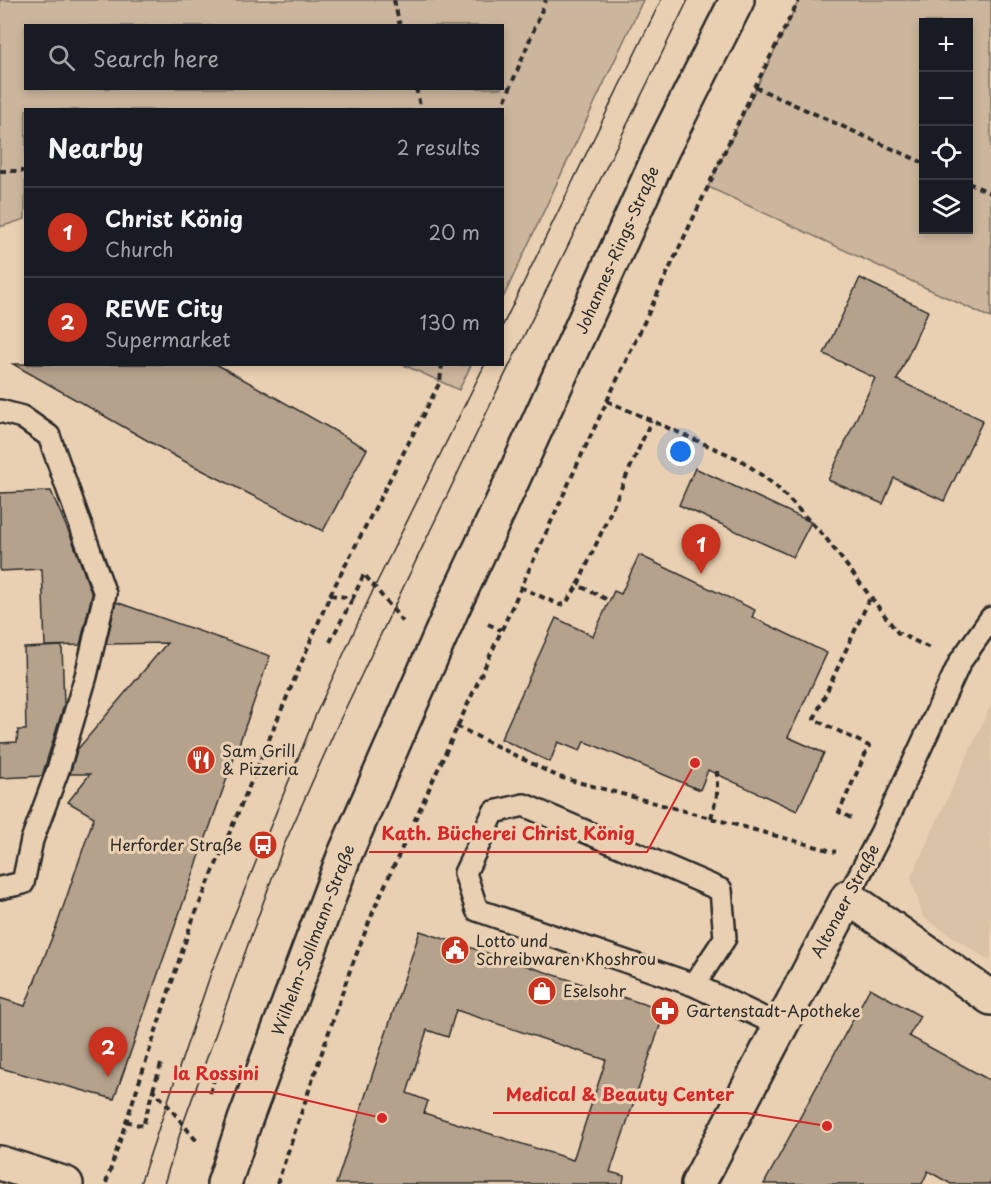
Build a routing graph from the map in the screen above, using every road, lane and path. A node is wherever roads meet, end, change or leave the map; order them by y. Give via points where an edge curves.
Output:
1 (394, 0) edge
2 (546, 0) edge
3 (737, 0) edge
4 (799, 0) edge
5 (400, 24) edge
6 (755, 87) junction
7 (416, 90) edge
8 (421, 108) edge
9 (502, 108) edge
10 (919, 160) edge
11 (0, 171) edge
12 (24, 171) edge
13 (973, 185) edge
14 (991, 193) edge
15 (442, 366) edge
16 (607, 401) junction
17 (0, 411) edge
18 (651, 421) junction
19 (502, 504) joint
20 (578, 585) junction
21 (520, 587) junction
22 (330, 595) junction
23 (353, 598) junction
24 (870, 598) junction
25 (606, 599) dead end
26 (991, 618) edge
27 (406, 625) dead end
28 (330, 642) dead end
29 (960, 662) junction
30 (456, 726) junction
31 (717, 771) dead end
32 (849, 817) dead end
33 (711, 818) junction
34 (867, 861) junction
35 (0, 888) edge
36 (848, 897) junction
37 (694, 985) junction
38 (991, 998) edge
39 (780, 1026) junction
40 (162, 1061) dead end
41 (153, 1090) junction
42 (126, 1120) junction
43 (245, 1120) junction
44 (198, 1129) dead end
45 (293, 1135) junction
46 (0, 1163) edge
47 (66, 1184) edge
48 (106, 1184) edge
49 (224, 1184) edge
50 (277, 1184) edge
51 (698, 1184) edge

1 - 5 path
2 - 9 path
3 - 19 street, Johannes-Rings-Straße via 663,148
4 - 6 path
6 - 10 path
6 - 16 path
7 - 8 path
11 - 12 path
13 - 14 path
15 - 22 path via 440,382
16 - 18 path
16 - 21 path
17 - 35 lane via 22,417 49,436 105,594 86,676 32,840 23,883
18 - 20 path
18 - 24 path via 741,460 775,485 825,537
19 - 43 street, Wilhelm-Sollmann-Straße via 345,854
20 - 21 path via 566,603 560,605
20 - 25 path
21 - 30 path
22 - 23 path
22 - 42 path via 191,924
23 - 27 path via 364,574
23 - 28 path
24 - 29 path via 898,633
24 - 32 path via 814,719 869,746 839,812
26 - 29 lane, Altonaer Straße
29 - 34 lane, Altonaer Straße
30 - 33 path via 559,777
30 - 45 path via 349,973
31 - 33 path via 717,795
33 - 34 path
34 - 36 lane, Altonaer Straße
36 - 38 street
36 - 39 street, Altonaer Straße
37 - 37 lane via 477,910 465,873 494,812 524,806 722,890 725,938
37 - 39 lane
39 - 51 street, Altonaer Straße
40 - 41 path
41 - 42 path via 143,1126
41 - 44 path via 195,1139
42 - 48 path
43 - 45 path
43 - 49 street, Wilhelm-Sollmann-Straße
45 - 50 path
46 - 47 street

